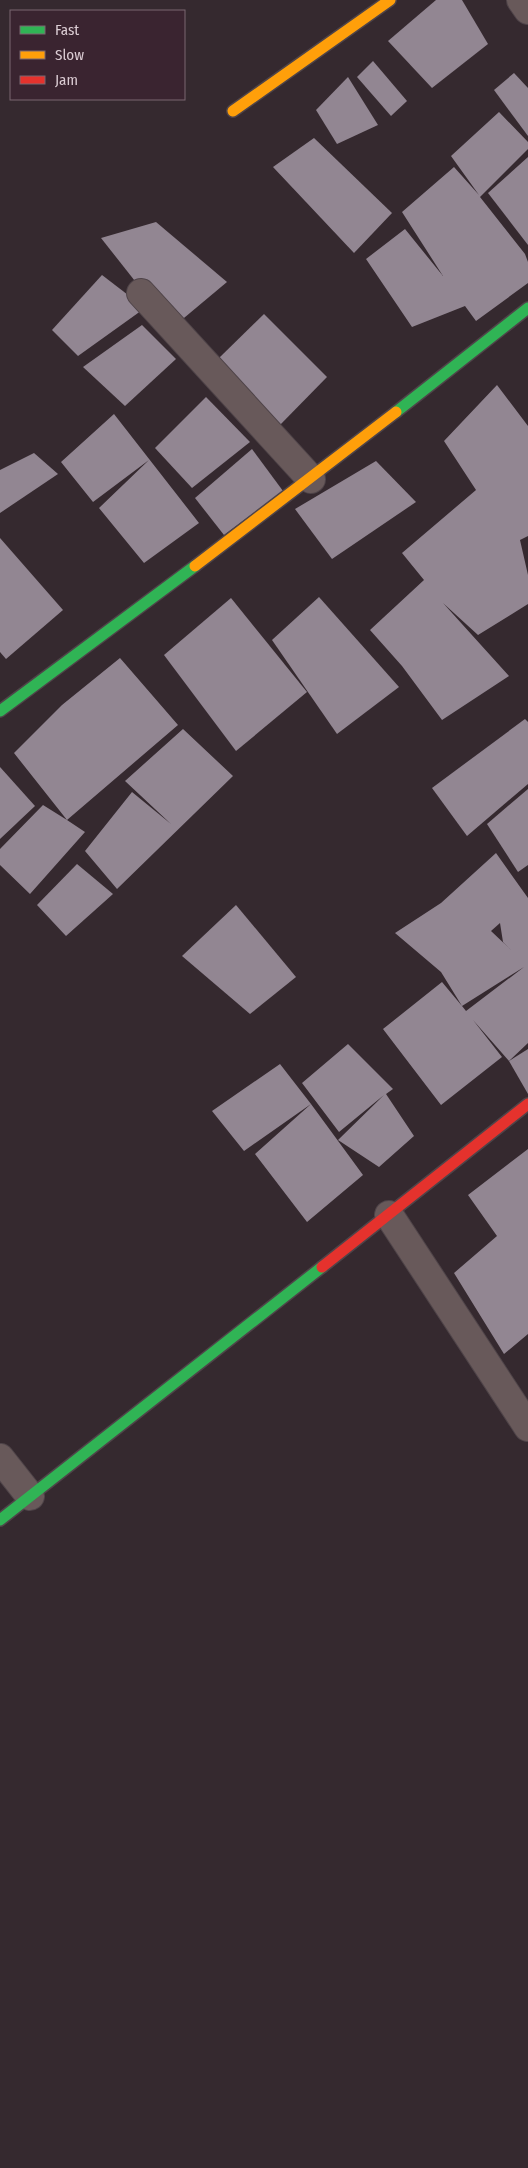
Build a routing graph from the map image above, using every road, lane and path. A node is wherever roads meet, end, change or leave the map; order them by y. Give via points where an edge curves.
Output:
1 (390, 0) edge
2 (521, 0) edge
3 (528, 10) edge
4 (233, 111) dead end
5 (141, 293) dead end
6 (528, 308) edge
7 (311, 479) junction
8 (0, 711) edge
9 (528, 1104) edge
10 (389, 1215) junction
11 (528, 1426) edge
12 (0, 1458) edge
13 (30, 1496) junction
14 (0, 1520) edge

1 - 4 street
2 - 3 street
5 - 7 street
6 - 7 street
7 - 8 street
9 - 10 street
10 - 11 street
10 - 13 street
12 - 13 street
13 - 14 street

